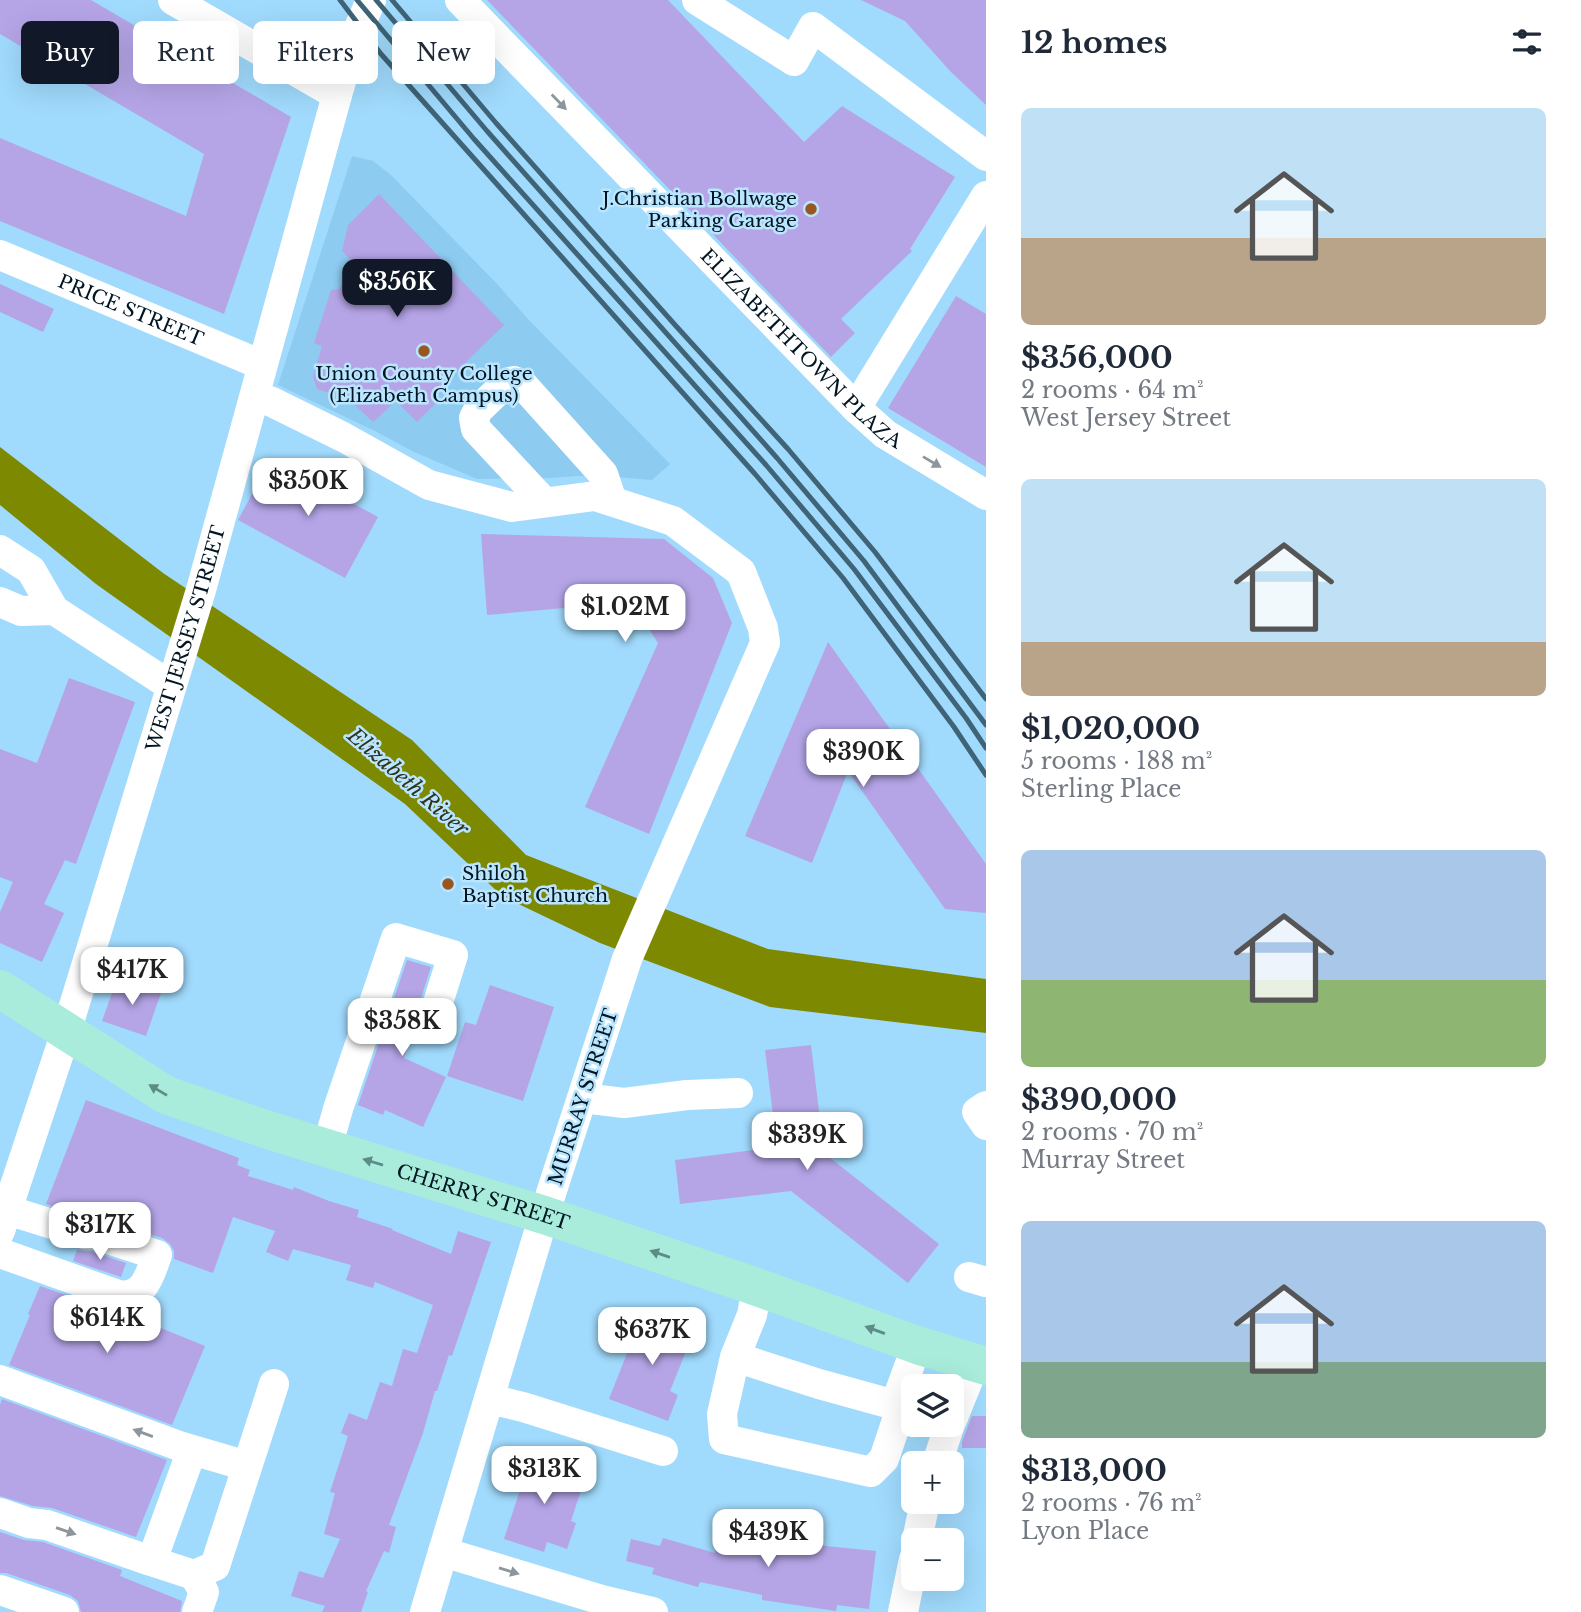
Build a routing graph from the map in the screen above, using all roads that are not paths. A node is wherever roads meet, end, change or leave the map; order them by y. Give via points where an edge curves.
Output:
1 (173, 0) edge
2 (371, 0) edge
3 (460, 0) edge
4 (697, 0) edge
5 (337, 95) junction
6 (986, 156) edge
7 (986, 196) edge
8 (0, 255) edge
9 (262, 365) junction
10 (254, 396) junction
11 (856, 408) junction
12 (986, 495) edge
13 (611, 501) junction
14 (544, 502) junction
15 (0, 550) edge
16 (0, 602) edge
17 (54, 610) junction
18 (171, 686) junction
19 (0, 989) edge
20 (432, 1022) dead end
21 (66, 1032) junction
22 (738, 1093) dead end
23 (583, 1098) junction
24 (986, 1106) edge
25 (986, 1125) edge
26 (13, 1148) edge
27 (327, 1148) junction
28 (544, 1215) junction
29 (3, 1221) edge
30 (0, 1253) edge
31 (757, 1287) junction
32 (917, 1345) junction
33 (735, 1357) junction
34 (980, 1364) edge
35 (0, 1380) edge
36 (275, 1384) dead end
37 (964, 1396) edge
38 (489, 1399) junction
39 (895, 1405) junction
40 (182, 1447) junction
41 (663, 1451) dead end
42 (247, 1466) junction
43 (0, 1513) edge
44 (443, 1552) junction
45 (148, 1560) junction
46 (204, 1570) junction
47 (0, 1590) edge
48 (907, 1591) edge
49 (0, 1604) edge
50 (24, 1612) edge
51 (64, 1612) edge
52 (197, 1612) edge
53 (425, 1612) edge
54 (653, 1612) edge
55 (903, 1612) edge

1 - 5 street
2 - 5 street, WEST JERSEY STREET
3 -> 11 street, ELIZABETHTOWN PLAZA
4 - 6 street via 794,61 813,27
5 - 9 street, WEST JERSEY STREET
7 - 11 street
8 - 9 street, PRICE STREET
9 - 10 street, WEST JERSEY STREET
10 - 14 street via 343,437 429,485 512,507
10 - 18 street, WEST JERSEY STREET
11 -> 12 street, ELIZABETHTOWN PLAZA via 885,434
13 - 14 street via 595,496
13 - 14 street via 603,474 523,385 506,383 478,410 476,429
13 - 23 street, MURRAY STREET via 673,521 741,572 765,643 627,959
15 - 17 street via 31,570
16 - 17 street via 21,611
17 - 18 street
18 - 21 street, WEST JERSEY STREET
19 - 21 main road, CHERRY STREET
20 - 27 street via 453,955 396,939
21 - 26 street, WEST JERSEY STREET
27 -> 21 main road, CHERRY STREET via 166,1095
22 - 23 street via 624,1103
23 - 28 street, MURRAY STREET
24 - 25 street via 977,1112
26 - 29 street, WEST JERSEY STREET
28 -> 27 main road, CHERRY STREET
31 -> 28 main road, CHERRY STREET
28 - 38 street, MURRAY STREET
29 - 30 street via 96,1235 157,1255 146,1285 127,1296
32 -> 31 main road, CHERRY STREET
31 - 33 street via 752,1315
32 - 34 main road, CHERRY STREET
32 - 39 street
33 - 39 street
33 - 39 street via 722,1413 724,1439 872,1472 884,1459 898,1417
34 - 37 street
40 -> 35 street
36 - 42 street
38 - 41 street
38 - 44 street, MURRAY STREET
40 - 42 street
40 - 45 street via 189,1458 154,1555
42 - 46 street
43 -> 45 street
44 - 53 street, MURRAY STREET
44 -> 54 street
45 - 46 street
46 - 52 street via 204,1592
47 - 51 street
48 - 55 street
49 - 50 street

